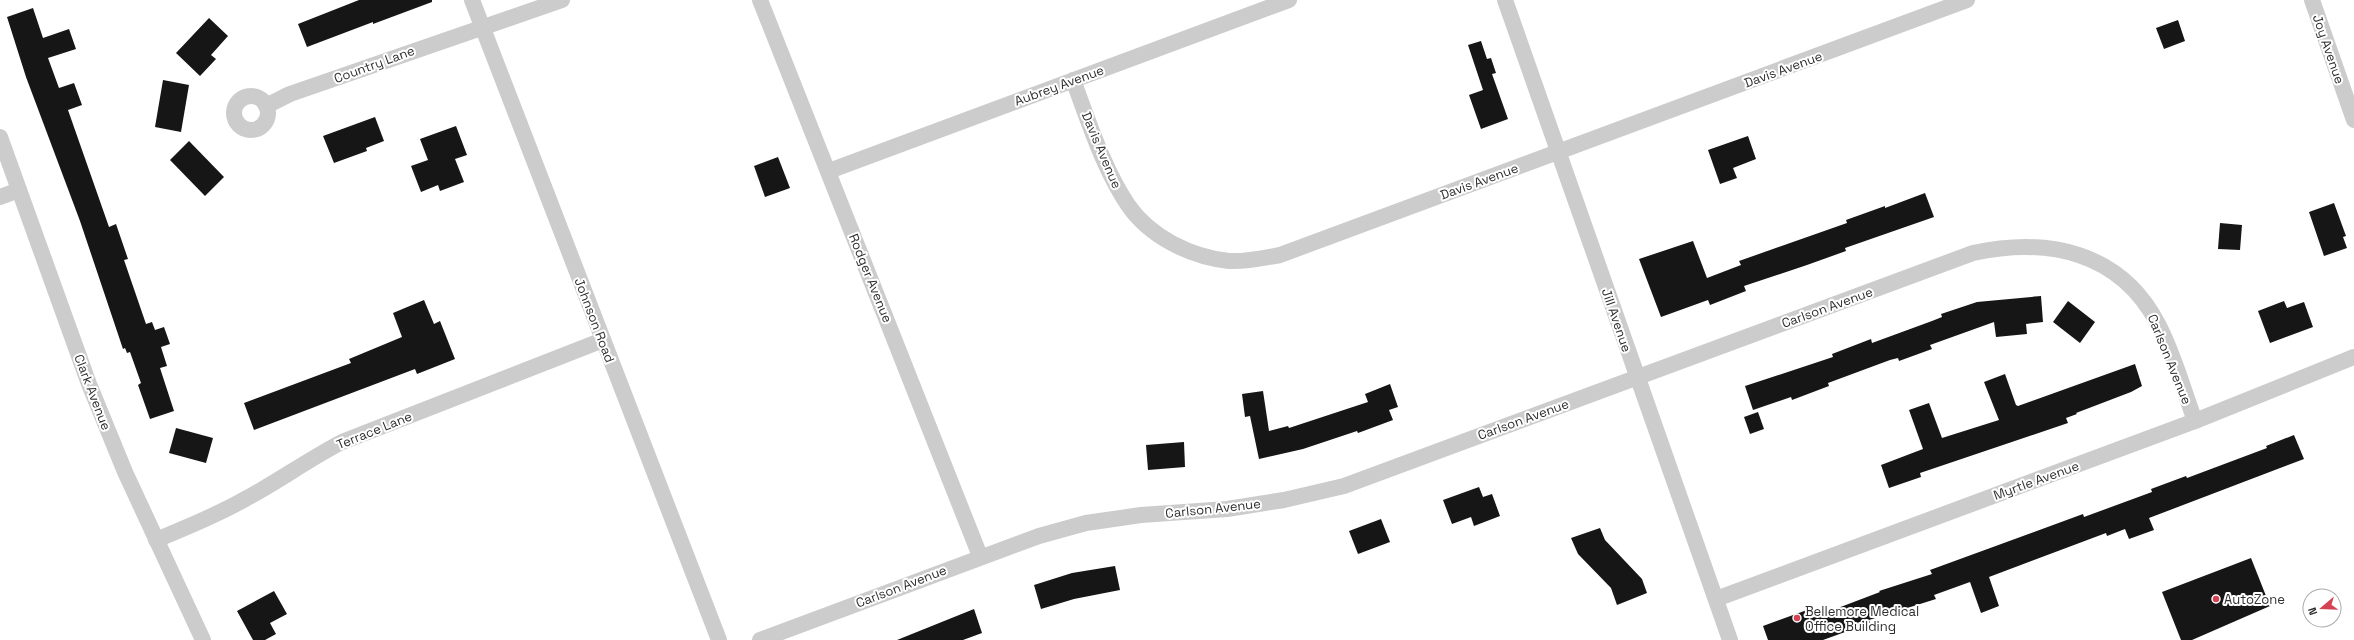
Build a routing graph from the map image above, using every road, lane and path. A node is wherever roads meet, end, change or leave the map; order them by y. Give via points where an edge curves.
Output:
1 (472, 0) edge
2 (562, 0) edge
3 (760, 0) edge
4 (1289, 0) edge
5 (1505, 0) edge
6 (1967, 0) edge
7 (2312, 0) edge
8 (483, 28) junction
9 (1073, 80) junction
10 (266, 106) dead end
11 (2354, 120) edge
12 (0, 137) edge
13 (1558, 152) junction
14 (829, 171) junction
15 (19, 190) junction
16 (0, 197) edge
17 (603, 340) junction
18 (2354, 357) edge
19 (1637, 377) junction
20 (2195, 421) junction
21 (156, 540) junction
22 (980, 556) junction
23 (1716, 599) junction
24 (203, 640) edge
25 (718, 640) edge
26 (760, 640) edge
27 (1730, 640) edge

1 - 8 street, Johnson Road
2 - 8 street, Country Lane
3 - 14 street, Rodger Avenue
4 - 9 street, Aubrey Avenue
5 - 13 street, Jill Avenue
6 - 13 street, Davis Avenue
7 - 11 street, Joy Avenue
8 - 10 street, Country Lane via 447,38 290,94
8 - 17 street, Johnson Road
9 - 13 street, Davis Avenue via 1109,172 1133,211 1164,239 1185,250 1229,261 1280,255
9 - 14 street, Aubrey Avenue
12 - 15 street, Clark Avenue
13 - 19 street, Jill Avenue
14 - 22 street, Rodger Avenue
15 - 16 street
15 - 21 street, Clark Avenue via 89,384
17 - 21 street, Terrace Lane via 342,442 309,459 248,498 201,522
17 - 25 street, Johnson Road
18 - 20 street, Myrtle Avenue
19 - 20 street, Carlson Avenue via 1972,253 2003,246 2031,246 2058,249 2084,256 2109,269 2128,284 2159,325
19 - 22 street, Carlson Avenue via 1344,486 1284,500 1227,509 1141,514 1086,523
19 - 23 street, Jill Avenue
20 - 23 street, Myrtle Avenue
21 - 24 street, Clark Avenue
22 - 26 street, Carlson Avenue
23 - 27 street, Jill Avenue

